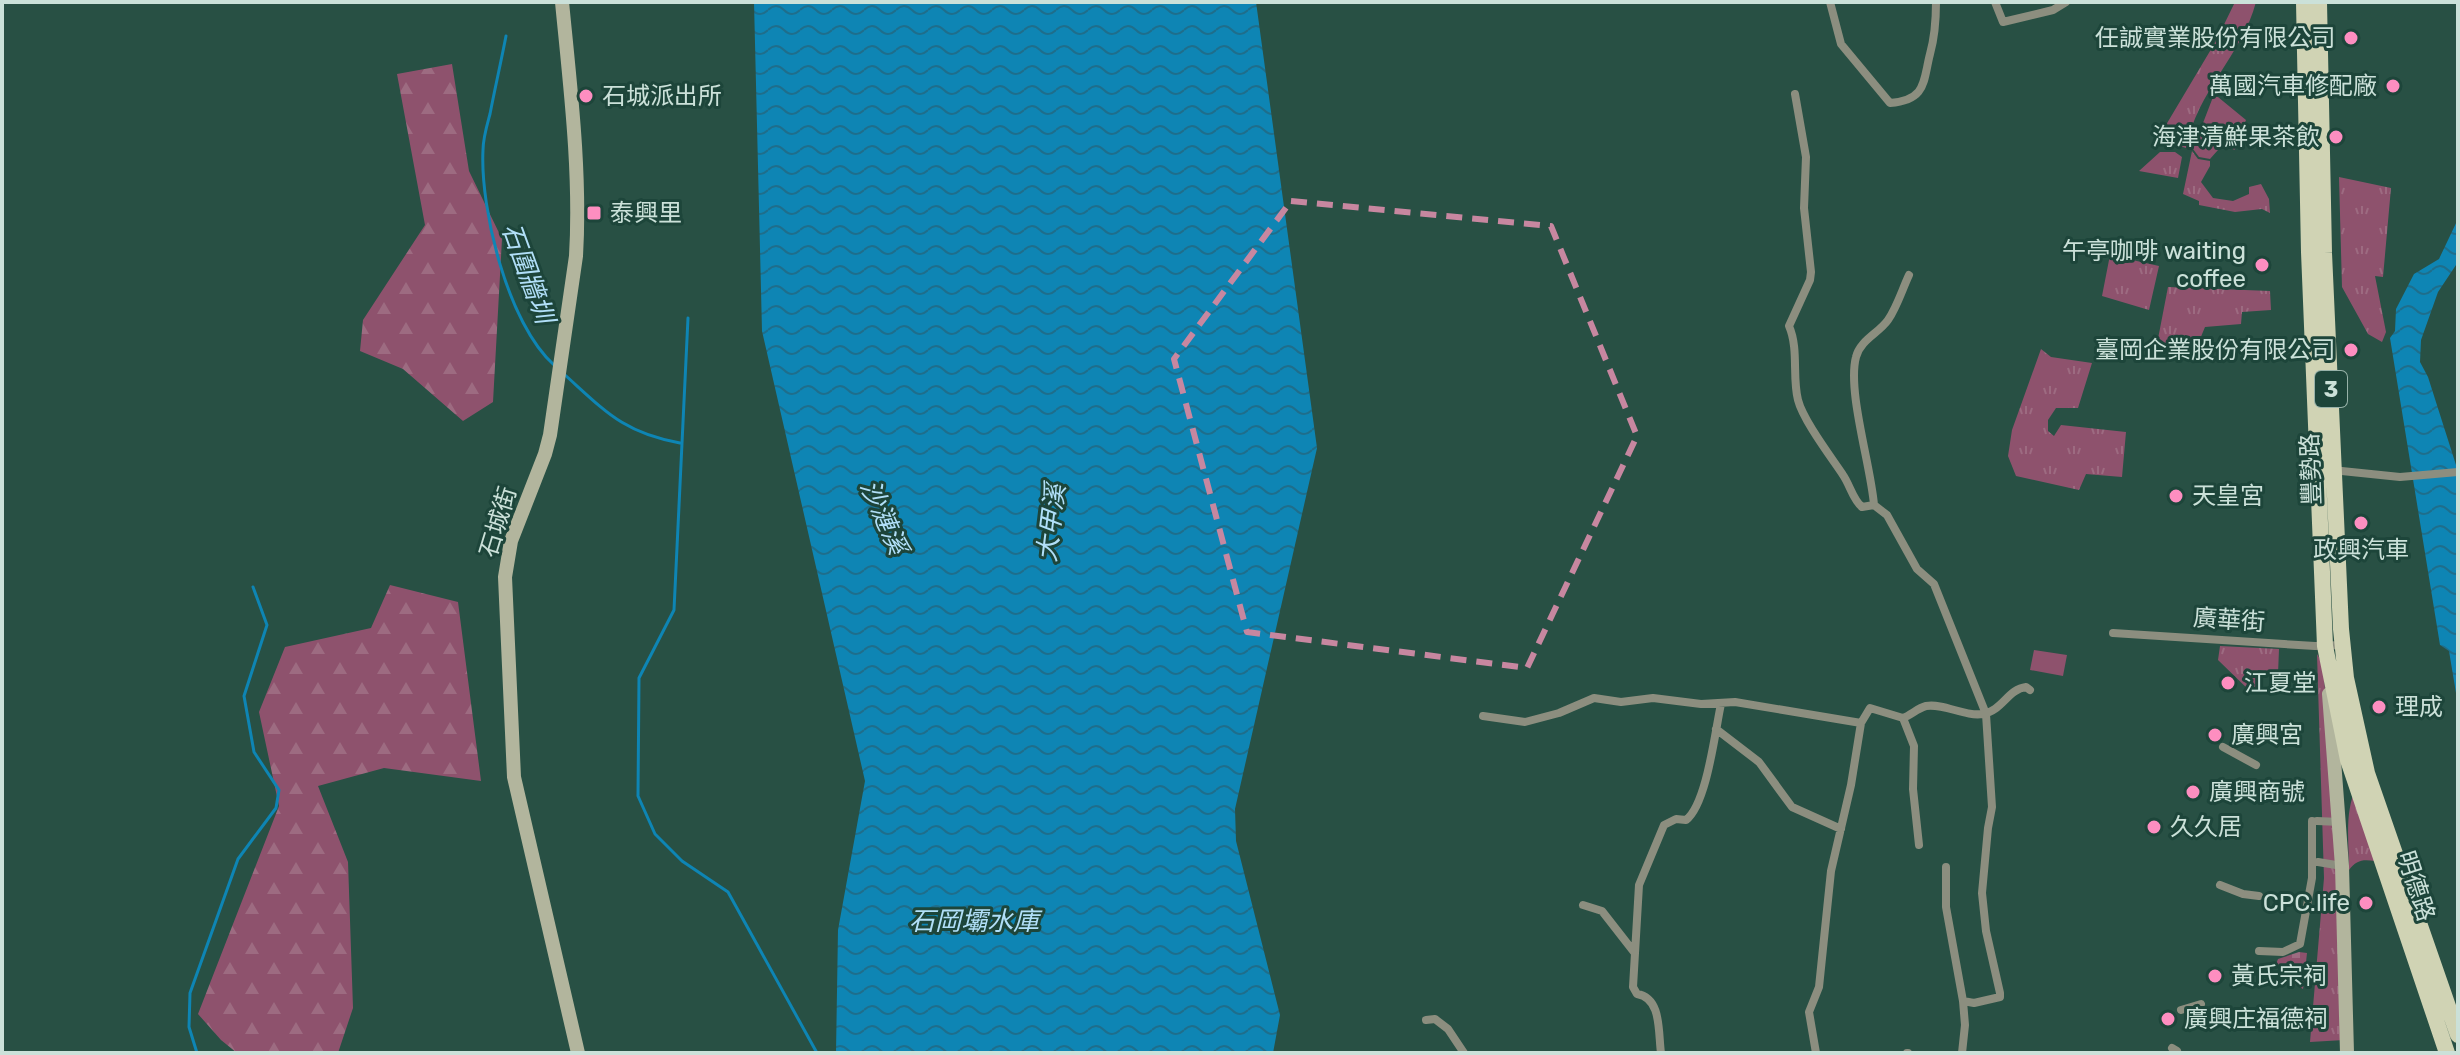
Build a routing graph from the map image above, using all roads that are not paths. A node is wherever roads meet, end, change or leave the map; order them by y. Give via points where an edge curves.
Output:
1 (562, 2) edge
2 (1830, 2) edge
3 (1936, 2) edge
4 (1995, 2) edge
5 (2066, 2) edge
6 (2304, 2) edge
7 (2319, 2) edge
8 (1795, 94) dead end
9 (1909, 275) dead end
10 (2327, 470) junction
11 (2454, 472) edge
12 (1874, 505) junction
13 (2113, 633) dead end
14 (2334, 645) junction
15 (2030, 690) dead end
16 (1721, 704) junction
17 (1986, 714) junction
18 (1483, 716) dead end
19 (1903, 718) junction
20 (1861, 723) junction
21 (1716, 729) junction
22 (2223, 747) dead end
23 (2256, 765) dead end
24 (2361, 776) junction
25 (2339, 803) junction
26 (2340, 822) junction
27 (1841, 829) junction
28 (1919, 845) dead end
29 (2316, 859) junction
30 (2342, 866) junction
31 (1946, 867) dead end
32 (2220, 885) dead end
33 (2259, 896) dead end
34 (1583, 905) dead end
35 (2259, 951) dead end
36 (1634, 953) junction
37 (1963, 1001) junction
38 (2201, 1004) dead end
39 (2181, 1010) dead end
40 (1426, 1020) dead end
41 (2458, 1035) edge
42 (578, 1053) edge
43 (1464, 1053) edge
44 (1661, 1053) edge
45 (1816, 1053) edge
46 (1962, 1053) edge
47 (2347, 1053) edge
48 (2447, 1053) edge

1 - 42 street, 石城街 via 576,256 550,435 511,541 505,577 515,791
2 - 3 street via 1841,44 1890,103 1913,96 1926,82
4 - 5 street via 2003,22
6 - 10 main road, 豐勢路 / 3 via 2309,252
7 - 10 main road, 豐勢路 / 3
8 - 12 street via 1806,157 1804,208 1811,272 1789,326 1797,396 1857,504
9 - 12 street via 1887,321 1861,345 1856,357
10 - 11 street via 2400,477
10 - 14 main road, 豐勢路 / 3
12 - 17 street via 1887,515 1917,569 1934,584
13 - 14 street, 廣華街
14 - 24 main road, 豐勢路 / 3 via 2354,720
14 - 25 street, 豐勢路
15 - 17 street via 2019,688
16 - 18 street via 1594,698 1525,722
16 - 20 street via 1777,707
16 - 21 street
17 - 19 street via 1929,706
17 - 37 street via 1992,807 1982,893 2000,997
19 - 20 street via 1870,708
19 - 28 street via 1914,746
20 - 27 street
21 - 27 street via 1759,762 1792,807
21 - 36 street via 1694,812 1686,820 1664,825 1639,885
22 - 23 street
24 - 25 street
24 - 41 main road, 明德路 / 3
24 - 48 main road, 明德路 / 3
25 - 26 street, 豐勢路
26 - 29 street via 2314,821
26 - 30 street, 豐勢路
27 - 45 street via 1831,871 1819,987 1809,1012
29 - 30 street
29 - 35 street via 2300,944 2283,952
30 - 47 street, 豐勢路
31 - 37 street via 1946,907
32 - 33 street
34 - 36 street via 1602,911
36 - 44 street via 1633,987 1654,1003
37 - 46 street
38 - 39 street
40 - 43 street via 1435,1019 1448,1029

